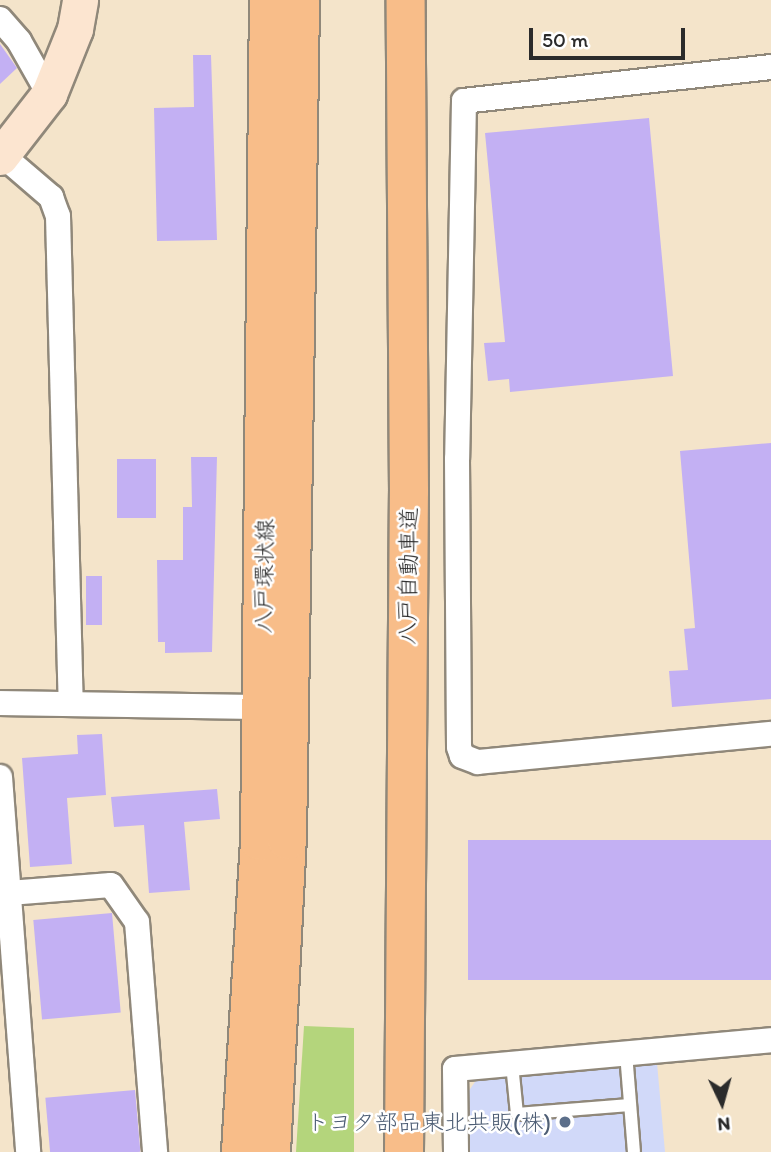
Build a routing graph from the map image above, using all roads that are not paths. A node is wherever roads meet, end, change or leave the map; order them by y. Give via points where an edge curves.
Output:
1 (80, 0) edge
2 (269, 0) edge
3 (300, 0) edge
4 (406, 0) edge
5 (0, 19) edge
6 (771, 66) edge
7 (48, 94) junction
8 (1, 156) edge
9 (0, 703) edge
10 (71, 704) junction
11 (261, 707) junction
12 (771, 734) edge
13 (0, 777) edge
14 (2, 822) edge
15 (9, 894) junction
16 (771, 1040) edge
17 (626, 1053) junction
18 (512, 1064) junction
19 (630, 1105) junction
20 (28, 1152) edge
21 (155, 1152) edge
22 (242, 1152) edge
23 (271, 1152) edge
24 (404, 1152) edge
25 (456, 1152) edge
26 (634, 1152) edge

1 - 7 street via 75,29
2 - 11 main road, 八戸環状線
3 - 23 main road, 八戸環状線 via 288,827
4 - 24 main road, 八戸自動車道 via 409,491
5 - 7 street via 19,41
6 - 12 street via 464,101 457,459 462,756 478,762
7 - 8 street
8 - 10 street via 51,197 58,216
9 - 10 street
10 - 11 street
11 - 22 main road, 八戸環状線 via 259,855
13 - 14 street
14 - 15 street
15 - 20 street
15 - 21 street via 111,885 137,922
16 - 17 street
17 - 18 street
17 - 19 lane
18 - 19 lane via 517,1114
18 - 25 street via 456,1069
19 - 26 lane

